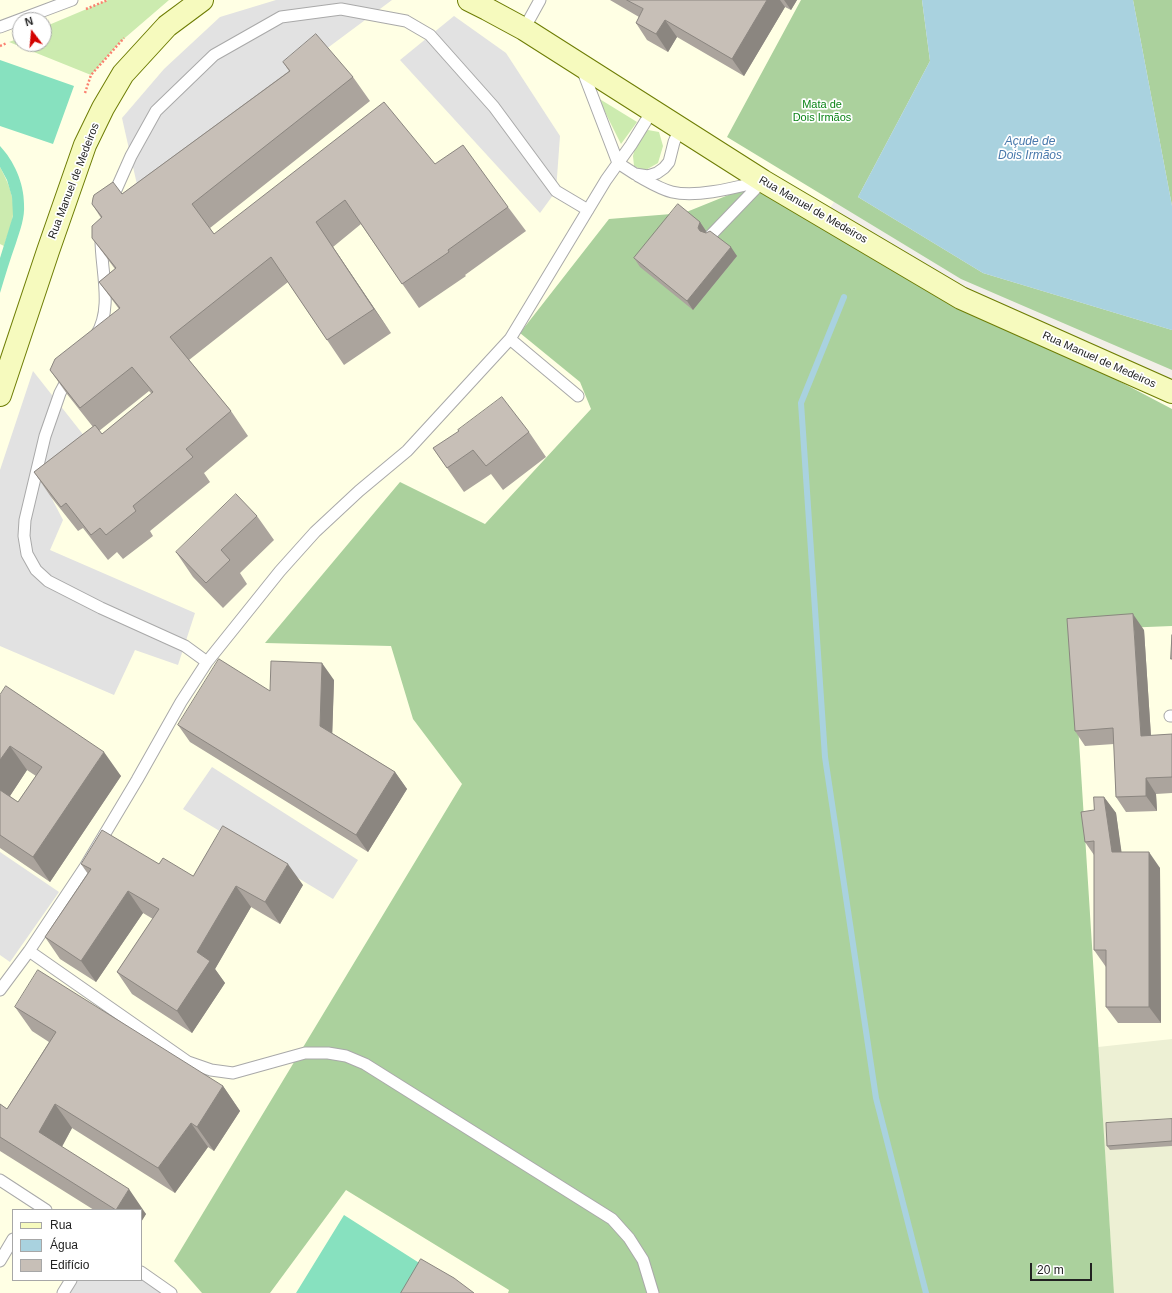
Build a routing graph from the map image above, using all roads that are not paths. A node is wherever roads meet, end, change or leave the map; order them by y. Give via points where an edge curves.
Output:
1 (72, 0) edge
2 (202, 0) edge
3 (540, 0) edge
4 (478, 3) edge
5 (0, 27) edge
6 (524, 30) junction
7 (582, 66) junction
8 (652, 111) junction
9 (680, 128) junction
10 (618, 163) junction
11 (634, 174) junction
12 (763, 181) junction
13 (588, 210) junction
14 (106, 214) edge
15 (102, 226) edge
16 (711, 235) edge
17 (510, 339) junction
18 (88, 347) edge
19 (76, 366) edge
20 (1172, 392) edge
21 (0, 395) edge
22 (578, 396) dead end
23 (207, 662) junction
24 (29, 951) junction
25 (0, 990) edge
26 (0, 1180) edge
27 (32, 1206) edge
28 (42, 1209) edge
29 (12, 1241) edge
30 (0, 1261) edge
31 (142, 1273) edge
32 (70, 1281) edge
33 (62, 1293) edge
34 (171, 1293) edge
35 (653, 1293) edge

1 - 5 lane
2 - 21 main road, Rua Manuel de Medeiros via 167,26 123,74 103,108 85,145
3 - 6 lane
4 - 6 main road, Rua Manuel de Medeiros
6 - 7 main road, Rua Manuel de Medeiros
7 - 8 main road, Rua Manuel de Medeiros
7 - 10 lane
8 - 9 main road, Rua Manuel de Medeiros
8 - 10 lane
9 - 11 lane via 669,162 664,168 648,176
9 - 12 main road, Rua Manuel de Medeiros
10 - 11 lane
10 - 13 lane
11 - 12 lane via 655,186 673,192 695,193
12 - 16 lane
12 - 20 main road, Rua Manuel de Medeiros via 962,298
13 - 14 lane via 556,191 494,106 430,35 406,21 341,9 281,17 214,56 156,111 131,156
13 - 17 lane
15 - 18 lane via 105,311 101,328
17 - 22 lane
17 - 23 lane via 407,451 315,532
19 - 23 lane via 67,378 45,436 25,520 27,554 36,570 48,581 185,646
23 - 24 lane via 85,867
24 - 25 lane
24 - 35 lane via 188,1062 211,1070 233,1073 305,1053 346,1056 365,1064 612,1219 629,1238 643,1260
26 - 27 lane
27 - 28 lane
29 - 30 lane
31 - 34 lane
32 - 33 lane

